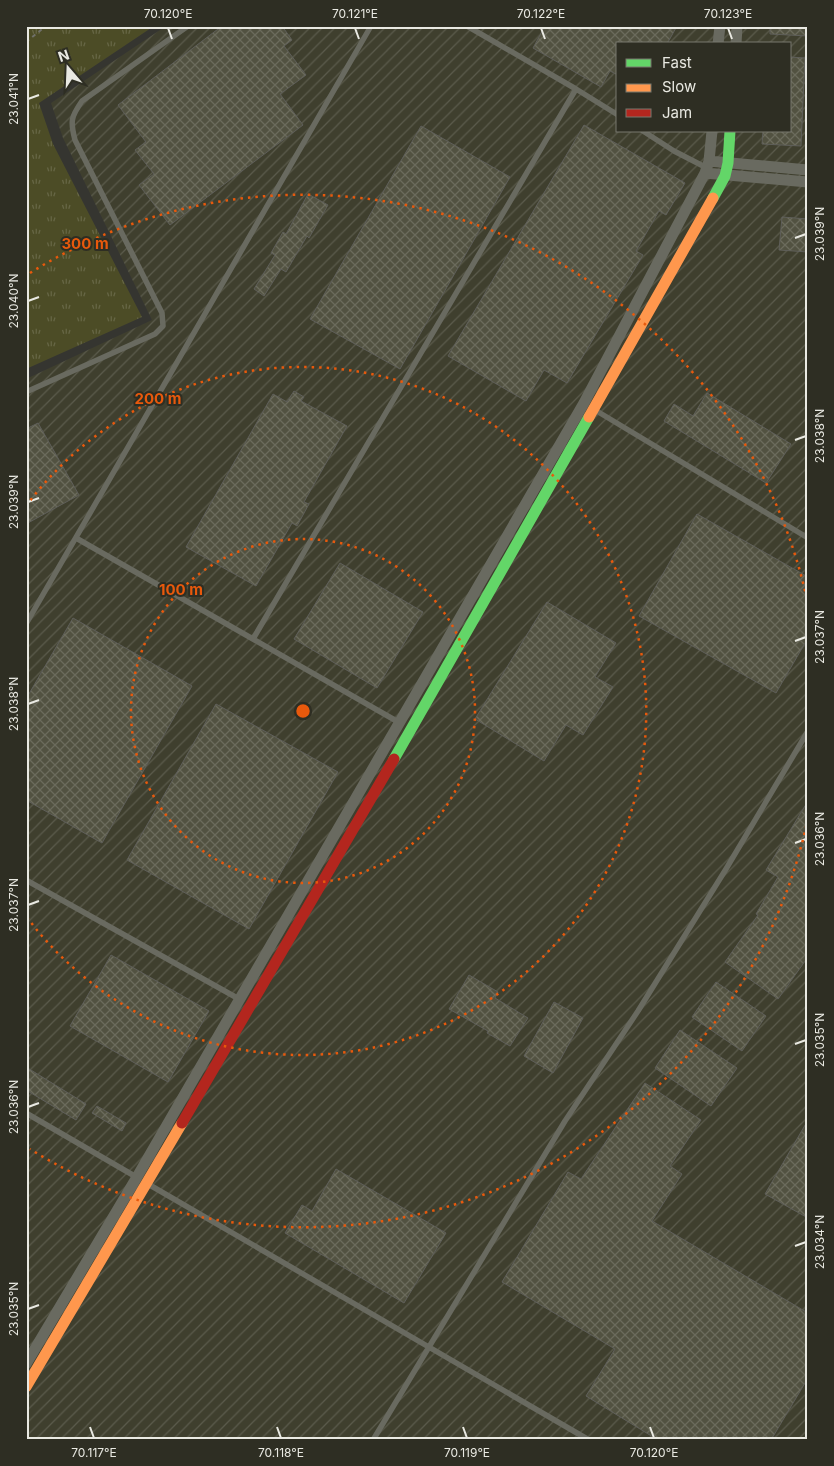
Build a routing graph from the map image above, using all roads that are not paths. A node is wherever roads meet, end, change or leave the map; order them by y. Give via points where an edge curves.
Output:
1 (188, 26) edge
2 (371, 26) edge
3 (468, 26) edge
4 (720, 26) edge
5 (738, 26) edge
6 (718, 42) edge
7 (736, 42) edge
8 (576, 89) junction
9 (616, 114) edge
10 (645, 132) edge
11 (712, 132) edge
12 (730, 132) edge
13 (728, 163) junction
14 (707, 168) junction
15 (808, 170) edge
16 (725, 176) junction
17 (808, 182) edge
18 (26, 392) edge
19 (584, 403) junction
20 (594, 409) junction
21 (76, 538) junction
22 (808, 538) edge
23 (26, 624) edge
24 (253, 639) junction
25 (400, 723) junction
26 (808, 732) edge
27 (26, 880) edge
28 (239, 999) junction
29 (26, 1113) edge
30 (137, 1177) junction
31 (147, 1183) junction
32 (428, 1345) junction
33 (26, 1364) edge
34 (26, 1387) edge
35 (373, 1440) edge
36 (589, 1440) edge

1 - 18 lane via 82,101 72,115 75,140 162,313 164,326 155,334
2 - 21 lane
3 - 8 lane
4 - 6 street
5 - 7 street
8 - 9 lane
8 - 24 lane
10 - 14 lane
11 - 14 street
12 - 13 street
13 - 14 street
13 - 15 street
13 - 16 street
14 - 16 street
14 - 19 street
16 - 17 street
16 - 20 street
19 - 20 lane
19 - 25 street
20 - 22 lane
20 - 31 street
21 - 23 lane
21 - 24 lane
24 - 25 lane
25 - 28 street
26 - 32 lane
27 - 28 lane
28 - 30 street
29 - 30 lane
30 - 31 lane
30 - 33 street
31 - 32 lane
31 - 34 street
32 - 35 lane
32 - 36 lane

